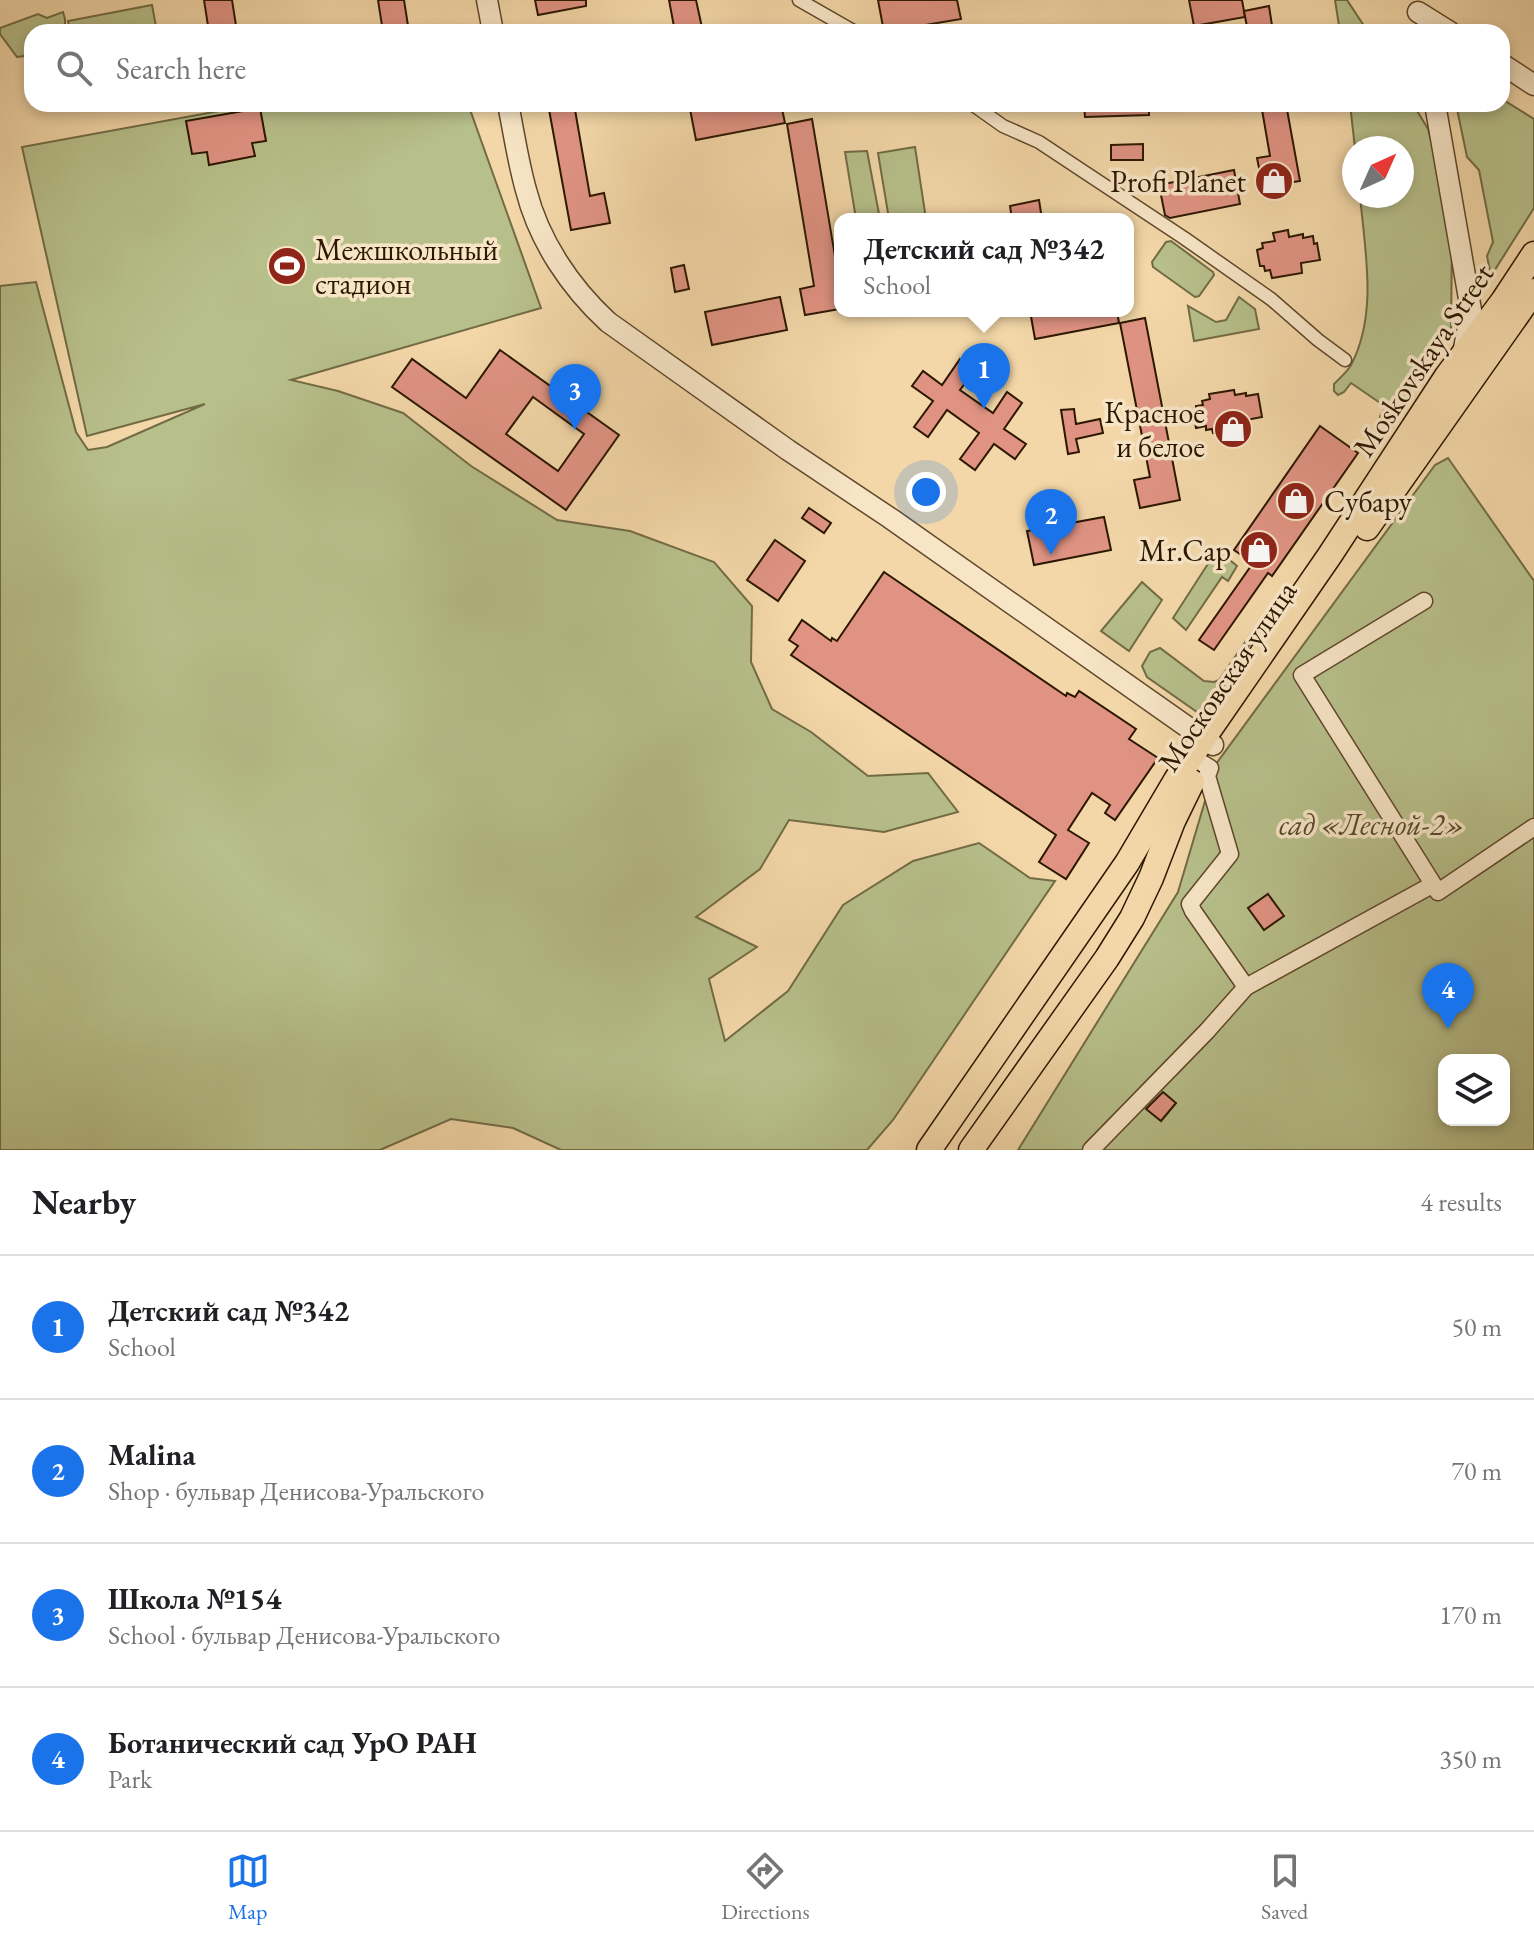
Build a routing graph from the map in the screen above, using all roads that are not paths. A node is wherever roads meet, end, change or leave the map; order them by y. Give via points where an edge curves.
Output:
1 (487, 0) edge
2 (799, 0) edge
3 (492, 24) edge
4 (841, 24) edge
5 (1510, 69) edge
6 (1534, 85) edge
7 (510, 112) edge
8 (983, 112) edge
9 (1436, 112) edge
10 (1534, 254) edge
11 (1534, 291) edge
12 (1345, 360) dead end
13 (1471, 363) junction
14 (1424, 601) dead end
15 (1206, 749) junction
16 (1534, 827) edge
17 (1432, 885) junction
18 (1246, 987) junction
19 (929, 1150) edge
20 (971, 1150) edge
21 (1091, 1150) edge

1 - 3 street
2 - 4 street
5 - 6 street
7 - 15 street via 537,224 565,274 608,322 881,512
8 - 12 street via 1039,142 1184,238
9 - 13 street via 1471,310
10 - 13 main road, Moskovskaya Street
11 - 13 main road
13 - 15 main road, Moskovskaya Street via 1330,555
14 - 17 street via 1302,675
15 - 18 street via 1207,776 1230,854 1190,904
15 - 19 main road, Moskovskaya Street via 1176,780 1127,863
15 - 20 main road, Московская улица via 1132,918
16 - 17 street via 1438,892
17 - 18 street
18 - 21 street

